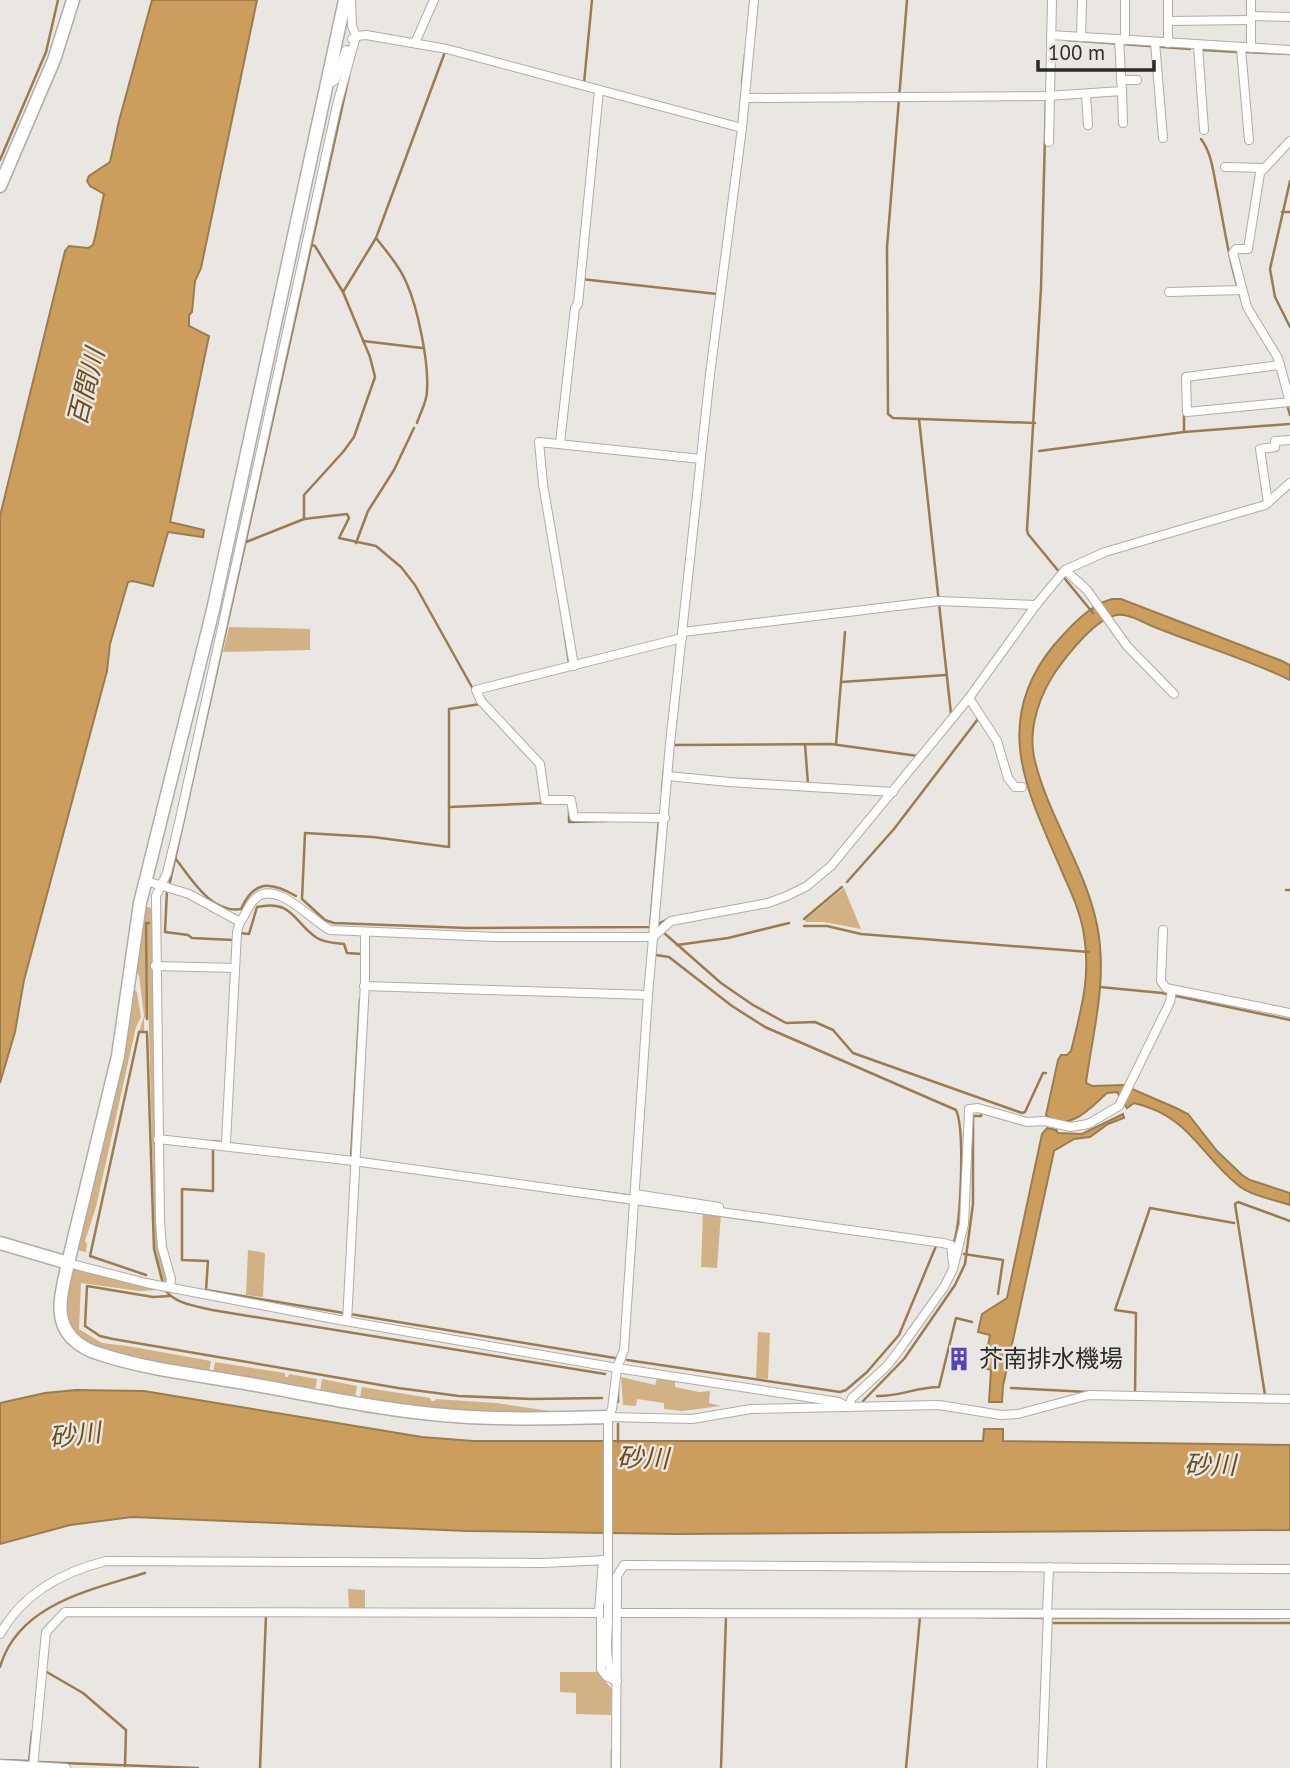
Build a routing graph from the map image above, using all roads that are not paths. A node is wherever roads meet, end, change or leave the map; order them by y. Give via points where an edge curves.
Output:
1 (73, 0) edge
2 (345, 0) edge
3 (351, 0) edge
4 (434, 0) edge
5 (754, 0) edge
6 (1052, 0) edge
7 (1082, 0) edge
8 (1125, 0) edge
9 (1168, 0) edge
10 (1251, 0) edge
11 (1290, 17) edge
12 (1251, 18) junction
13 (1168, 21) junction
14 (361, 35) junction
15 (1051, 35) junction
16 (1082, 37) junction
17 (1121, 42) junction
18 (415, 43) junction
19 (1168, 43) junction
20 (1156, 45) junction
21 (1198, 45) junction
22 (1244, 50) junction
23 (1290, 50) edge
24 (1121, 80) junction
25 (1137, 80) dead end
26 (327, 85) junction
27 (599, 90) junction
28 (1122, 91) junction
29 (1086, 94) junction
30 (1047, 96) junction
31 (745, 98) junction
32 (1123, 124) dead end
33 (1088, 125) dead end
34 (740, 127) junction
35 (1205, 130) dead end
36 (1163, 138) dead end
37 (1248, 140) dead end
38 (1290, 141) edge
39 (1049, 142) dead end
40 (1224, 167) dead end
41 (1264, 168) junction
42 (0, 186) edge
43 (1239, 290) junction
44 (1169, 292) dead end
45 (1280, 365) junction
46 (1290, 402) edge
47 (1290, 440) edge
48 (560, 443) junction
49 (701, 459) junction
50 (1290, 483) edge
51 (1268, 503) junction
52 (1062, 572) junction
53 (1036, 604) junction
54 (680, 637) junction
55 (574, 666) junction
56 (1174, 694) dead end
57 (970, 698) junction
58 (668, 776) junction
59 (1022, 787) dead end
60 (891, 792) junction
61 (665, 818) junction
62 (146, 881) junction
63 (160, 885) junction
64 (240, 922) junction
65 (1163, 930) dead end
66 (365, 933) junction
67 (650, 937) junction
68 (155, 966) junction
69 (233, 968) junction
70 (365, 983) junction
71 (1172, 993) junction
72 (646, 995) junction
73 (1290, 1013) edge
74 (158, 1139) junction
75 (226, 1142) dead end
76 (354, 1161) junction
77 (635, 1197) junction
78 (719, 1207) dead end
79 (0, 1243) edge
80 (62, 1261) junction
81 (953, 1269) junction
82 (166, 1287) junction
83 (347, 1316) junction
84 (617, 1368) junction
85 (1290, 1399) edge
86 (848, 1407) junction
87 (608, 1422) junction
88 (606, 1560) junction
89 (1049, 1567) junction
90 (1290, 1569) edge
91 (603, 1614) junction
92 (1290, 1614) edge
93 (618, 1615) junction
94 (1048, 1615) junction
95 (0, 1634) edge
96 (617, 1681) junction
97 (0, 1764) edge
98 (33, 1767) edge
99 (66, 1768) edge
100 (616, 1768) edge
101 (1042, 1768) edge

1 - 42 street via 54,60
2 - 26 street
3 - 14 street via 352,26
4 - 18 street
5 - 31 street
6 - 15 street
7 - 16 street
8 - 17 street
9 - 13 street
10 - 12 street
11 - 12 street
12 - 13 street
12 - 22 street
13 - 19 street
14 - 18 street
14 - 26 street via 348,43 335,80
14 - 63 street via 337,104 179,823
15 - 16 street
15 - 30 street
16 - 17 street
17 - 20 street
17 - 24 street
18 - 27 street
19 - 20 street
19 - 21 street
20 - 36 street
21 - 22 street
21 - 35 street
22 - 23 street
22 - 37 street
24 - 25 street
24 - 28 street
26 - 62 street via 213,610
27 - 34 street
27 - 48 street
28 - 29 street
28 - 32 street
29 - 30 street
29 - 33 street
30 - 31 street
30 - 39 street
31 - 34 street
34 - 49 street
38 - 41 street
40 - 41 street
41 - 43 street via 1248,248 1233,253
43 - 44 street
43 - 45 street
45 - 46 street
45 - 46 street via 1186,377 1186,412
47 - 51 street via 1260,449
48 - 49 street
48 - 55 street via 539,442 540,460
49 - 54 street
50 - 51 street
51 - 52 street via 1105,552
52 - 53 street
52 - 56 street via 1087,590 1142,663
53 - 54 street via 939,601
53 - 57 street
54 - 55 street
54 - 58 street
55 - 61 street via 476,690 540,764 544,800 571,800 574,817
57 - 59 street via 997,741 1008,778 1015,787
57 - 60 street
58 - 60 street
58 - 61 street
60 - 67 street via 831,866 807,886 768,903 671,921
61 - 67 street
62 - 63 street
62 - 80 street via 118,1056
63 - 64 street via 189,894
63 - 68 street
64 - 66 street via 256,898 271,894 297,904 330,930
64 - 69 street
65 - 71 street via 1161,981
66 - 67 street
66 - 70 street
67 - 72 street
68 - 69 street
68 - 74 street
69 - 75 street
70 - 72 street
70 - 76 street
71 - 73 street
71 - 81 street via 1119,1106 1088,1124 1071,1127 1023,1121 969,1109 964,1224
72 - 77 street
74 - 76 street
74 - 82 street via 162,1247 171,1279
76 - 77 street
76 - 83 street
77 - 78 street
77 - 81 street via 951,1245
77 - 84 street via 624,1350
79 - 80 street
80 - 82 street
80 - 87 street via 62,1321 73,1340 99,1354 414,1412
81 - 86 street via 900,1349
82 - 83 street
83 - 84 street
84 - 86 street
84 - 87 street
85 - 86 street via 1089,1395 1001,1415 939,1405
86 - 87 street via 751,1409 692,1419
87 - 88 street
88 - 91 street
88 - 91 street, bridge via 608,1604
88 - 95 street via 106,1561 69,1572 40,1589 13,1614
89 - 90 street
89 - 93 street via 624,1565 617,1576
89 - 94 street
91 - 93 street
91 - 96 street via 609,1669
91 - 98 street via 65,1612 46,1632
92 - 94 street
93 - 94 street
93 - 96 street
94 - 101 street
96 - 100 street
97 - 98 street
98 - 99 street

